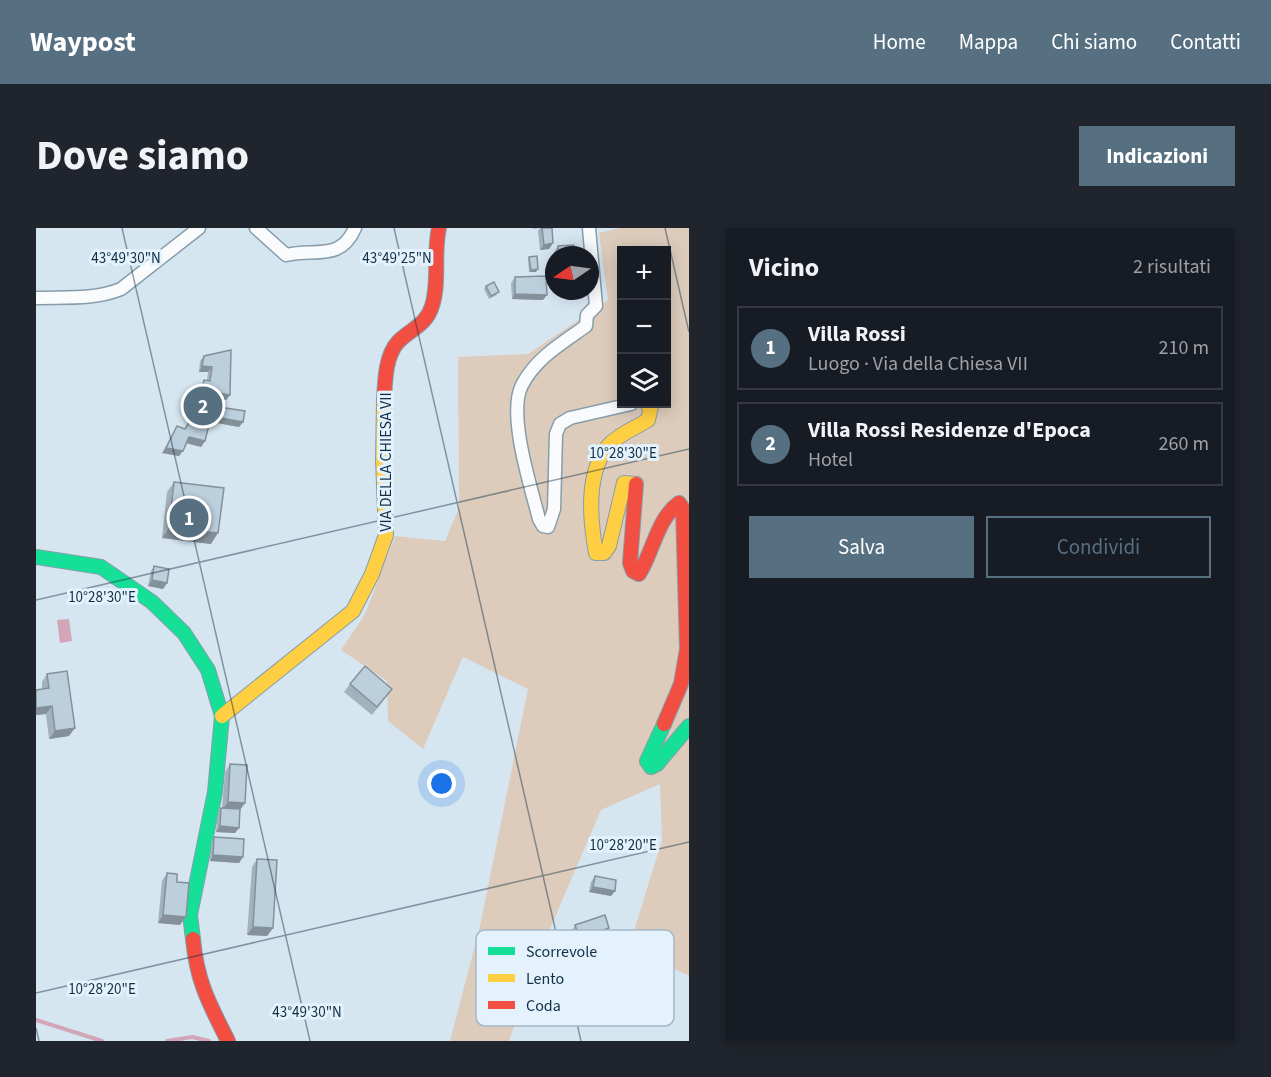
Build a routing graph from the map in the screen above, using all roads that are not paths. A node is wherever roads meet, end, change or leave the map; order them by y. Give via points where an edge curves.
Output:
1 (199, 228) edge
2 (256, 228) edge
3 (355, 228) edge
4 (439, 228) edge
5 (589, 228) edge
6 (36, 298) edge
7 (617, 407) edge
8 (651, 408) edge
9 (36, 556) edge
10 (222, 716) junction
11 (689, 726) edge
12 (228, 1041) edge

1 - 6 street via 121,289 92,297
2 - 3 street via 286,255 335,251 350,239
4 - 10 street, VIA DELLA CHIESA VII via 434,255 436,284 427,318 399,339 388,365 386,537 362,597 353,611
5 - 7 street via 596,306 587,315 586,326 533,368 518,399 516,412 522,447 543,525 548,527 554,509 556,434 560,424
8 - 11 street via 648,420 610,444 602,456 592,495 592,535 596,553 604,553 624,483 636,483 630,563 633,572 639,574 669,510 679,503 683,509 687,649 681,684 647,761 651,767
9 - 10 street via 101,567 152,602 184,633 208,670
10 - 12 street via 216,792 190,915 198,976

